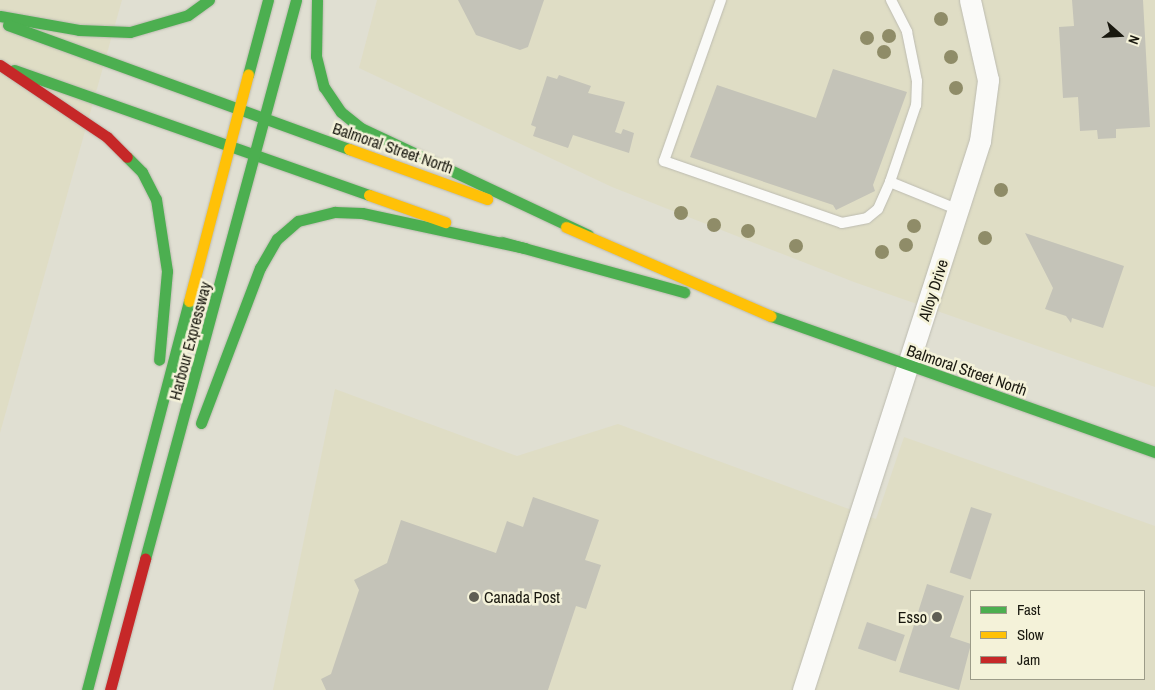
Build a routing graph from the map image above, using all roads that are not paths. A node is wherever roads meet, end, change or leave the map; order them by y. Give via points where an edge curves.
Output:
1 (209, 0) edge
2 (268, 0) edge
3 (296, 0) edge
4 (317, 0) edge
5 (721, 0) edge
6 (891, 0) edge
7 (970, 0) edge
8 (0, 16) edge
9 (0, 22) edge
10 (0, 65) edge
11 (240, 110) junction
12 (266, 121) junction
13 (232, 144) junction
14 (256, 153) junction
15 (890, 182) junction
16 (959, 210) junction
17 (588, 234) junction
18 (525, 248) junction
19 (770, 316) junction
20 (908, 367) junction
21 (196, 438) dead end
22 (1155, 452) edge
23 (182, 474) dead end
24 (129, 532) junction
25 (138, 593) junction
26 (86, 690) edge
27 (110, 690) edge
28 (803, 690) edge

1 - 8 main road via 188,15 130,32 78,30
2 - 11 main road, Harbour Expressway
3 - 12 main road, Harbour Expressway
4 - 17 main road via 316,56 324,87 341,112 362,128
5 - 15 lane via 664,161 842,223 867,218 878,209
6 - 15 lane via 907,32 917,81 916,105
7 - 16 street, Alloy Drive via 988,80 980,141
9 - 11 main road, Balmoral Street North
10 - 13 main road, Balmoral Street North
10 - 24 main road via 107,137 142,172 156,198 168,272 165,324
11 - 12 main road, Balmoral Street North
11 - 13 main road, Harbour Expressway
12 - 14 main road, Harbour Expressway
12 - 17 main road, Balmoral Street North
13 - 14 main road, Balmoral Street North
13 - 24 main road, Harbour Expressway
14 - 18 main road, Balmoral Street North
14 - 25 main road, Harbour Expressway
15 - 16 lane
16 - 20 street, Alloy Drive
17 - 19 main road, Balmoral Street North
18 - 19 main road, Balmoral Street North
18 - 21 main road via 362,213 336,212 298,221 277,239 260,268
19 - 20 main road, Balmoral Street North
20 - 22 main road, Balmoral Street North
20 - 28 street, Alloy Drive
23 - 25 main road
24 - 26 main road, Harbour Expressway
25 - 27 main road, Harbour Expressway

